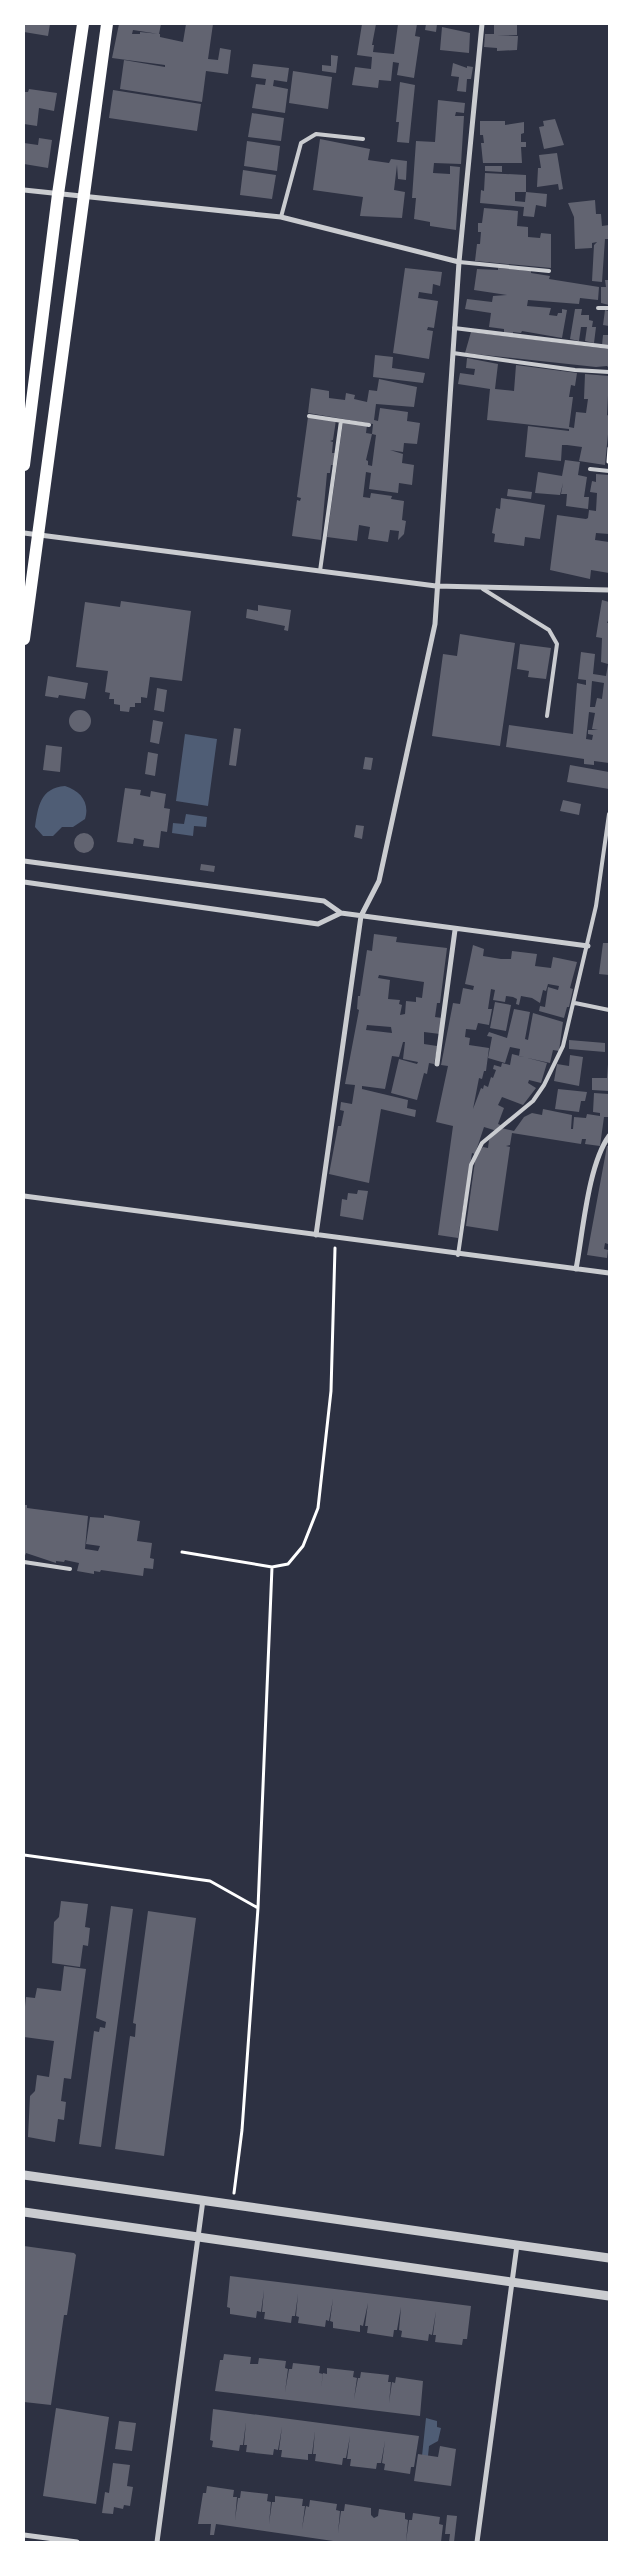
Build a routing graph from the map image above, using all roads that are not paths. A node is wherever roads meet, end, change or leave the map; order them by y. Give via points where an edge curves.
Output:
1 (83, 24) edge
2 (107, 24) edge
3 (482, 24) edge
4 (363, 139) dead end
5 (24, 190) edge
6 (58, 194) junction
7 (84, 198) junction
8 (281, 217) junction
9 (459, 262) junction
10 (549, 271) dead end
11 (598, 308) dead end
12 (609, 308) edge
13 (454, 328) junction
14 (609, 347) edge
15 (453, 353) junction
16 (609, 372) edge
17 (309, 416) dead end
18 (341, 420) junction
19 (368, 425) dead end
20 (24, 465) edge
21 (590, 468) dead end
22 (609, 470) edge
23 (24, 533) edge
24 (38, 535) junction
25 (320, 571) junction
26 (436, 586) junction
27 (483, 589) junction
28 (609, 590) edge
29 (24, 639) edge
30 (547, 716) dead end
31 (609, 814) edge
32 (24, 861) edge
33 (24, 882) edge
34 (341, 913) junction
35 (361, 916) junction
36 (455, 930) junction
37 (588, 946) junction
38 (574, 1003) junction
39 (609, 1010) edge
40 (437, 1064) dead end
41 (609, 1136) edge
42 (24, 1196) edge
43 (316, 1235) junction
44 (458, 1255) junction
45 (576, 1269) junction
46 (609, 1274) edge
47 (24, 1562) edge
48 (70, 1569) dead end
49 (24, 2175) edge
50 (204, 2200) junction
51 (24, 2212) edge
52 (198, 2238) junction
53 (517, 2245) junction
54 (609, 2258) edge
55 (512, 2282) junction
56 (609, 2296) edge
57 (24, 2535) edge
58 (76, 2542) edge
59 (157, 2542) edge
60 (477, 2542) edge

1 - 6 main road
2 - 7 main road
3 - 9 street
4 - 8 lane via 316,134 301,143
5 - 6 street
6 - 7 street
6 - 20 main road
7 - 8 street
7 - 24 main road
8 - 9 street
9 - 10 lane
9 - 13 street
11 - 12 lane
13 - 14 lane
13 - 15 street
15 - 16 lane
15 - 26 street
17 - 18 lane
18 - 19 lane
18 - 25 lane
21 - 22 lane
23 - 24 street
24 - 25 street
24 - 29 main road
25 - 26 street
26 - 27 street
26 - 35 street via 435,624 379,881
27 - 28 street
27 - 30 lane via 554,636 558,644
31 - 37 lane
32 - 34 street via 324,901
33 - 34 street via 318,924
34 - 35 street
35 - 36 street
35 - 43 street
36 - 37 street
36 - 40 street
37 - 38 lane
38 - 39 lane
38 - 44 lane via 563,1046 544,1085 524,1110 482,1142 476,1154 471,1165
41 - 45 street via 593,1176
42 - 43 street
43 - 44 street
44 - 45 street
45 - 46 street
47 - 48 lane
49 - 50 street
50 - 52 street
50 - 53 street
51 - 52 street
52 - 55 street
52 - 59 street
53 - 54 street
53 - 55 street
55 - 56 street
55 - 60 street
57 - 58 street

